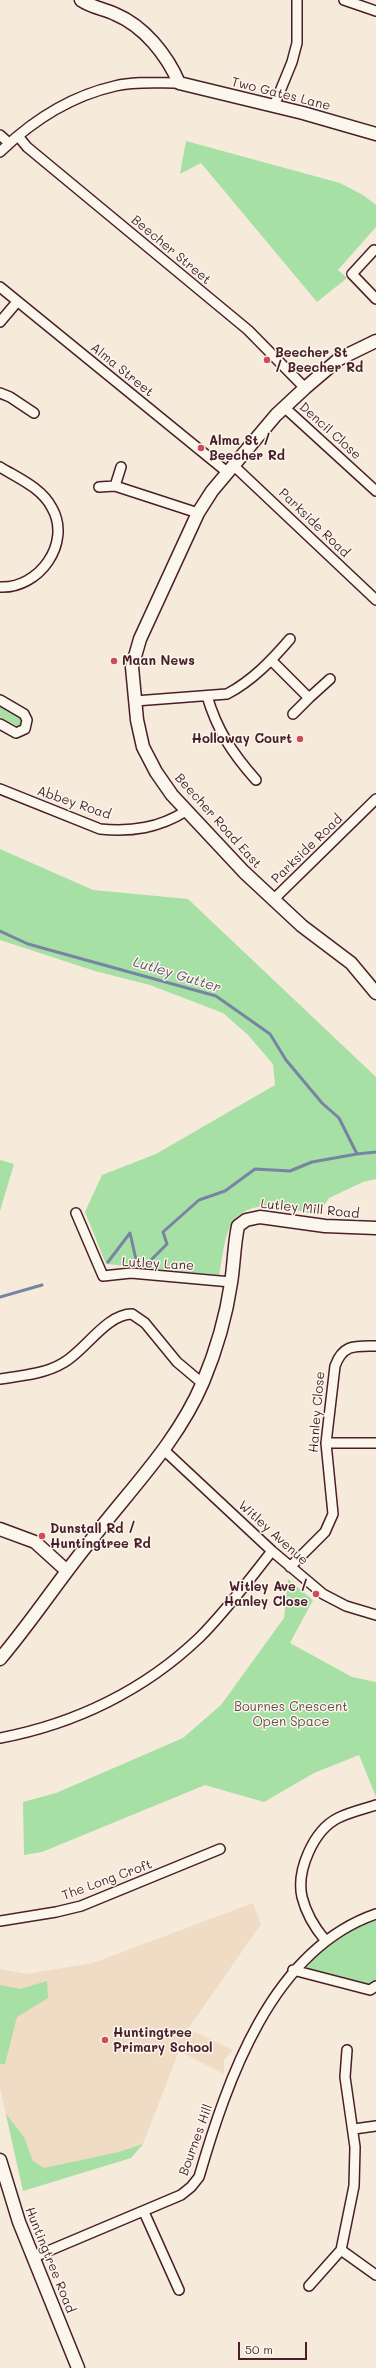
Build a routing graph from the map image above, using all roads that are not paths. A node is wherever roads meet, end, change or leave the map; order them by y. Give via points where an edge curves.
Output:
1 (81, 0) edge
2 (297, 0) edge
3 (344, 0) edge
4 (376, 11) edge
5 (179, 83) junction
6 (274, 106) junction
7 (376, 134) edge
8 (0, 135) edge
9 (18, 136) junction
10 (9, 144) junction
11 (0, 152) edge
12 (374, 250) dead end
13 (0, 287) edge
14 (376, 299) edge
15 (17, 302) junction
16 (0, 322) edge
17 (376, 341) edge
18 (305, 388) junction
19 (0, 393) edge
20 (284, 407) junction
21 (34, 413) dead end
22 (0, 467) edge
23 (120, 467) dead end
24 (230, 468) junction
25 (115, 486) junction
26 (99, 487) dead end
27 (376, 491) edge
28 (198, 513) junction
29 (0, 587) edge
30 (376, 600) edge
31 (290, 639) dead end
32 (271, 660) junction
33 (330, 679) dead end
34 (208, 696) junction
35 (309, 698) junction
36 (0, 700) edge
37 (135, 701) junction
38 (293, 714) dead end
39 (0, 724) edge
40 (256, 780) dead end
41 (0, 789) edge
42 (376, 799) edge
43 (186, 811) junction
44 (273, 900) junction
45 (376, 993) edge
46 (76, 1213) dead end
47 (376, 1228) edge
48 (231, 1282) junction
49 (376, 1346) edge
50 (0, 1379) edge
51 (202, 1383) junction
52 (326, 1443) junction
53 (376, 1443) edge
54 (164, 1451) junction
55 (0, 1529) edge
56 (272, 1551) junction
57 (290, 1567) junction
58 (67, 1571) junction
59 (376, 1615) edge
60 (0, 1659) edge
61 (0, 1738) edge
62 (376, 1805) edge
63 (220, 1850) dead end
64 (376, 1914) edge
65 (0, 1921) edge
66 (325, 1940) junction
67 (293, 1970) junction
68 (376, 1986) edge
69 (347, 2050) dead end
70 (376, 2126) edge
71 (354, 2129) junction
72 (0, 2160) edge
73 (1, 2173) edge
74 (144, 2212) junction
75 (341, 2250) junction
76 (34, 2257) junction
77 (376, 2275) edge
78 (309, 2286) dead end
79 (179, 2290) dead end
80 (78, 2368) edge

1 - 5 street via 117,14 136,27 156,45 171,65
2 - 6 street via 297,43
3 - 4 street
5 - 6 street, Two Gates Lane
5 - 9 street via 116,86 72,100
6 - 7 street, Two Gates Lane
8 - 10 street
9 - 10 street
9 - 18 street, Beecher Street via 27,147 248,330
10 - 11 street
12 - 14 street via 352,274
13 - 15 street, Alma Street
15 - 16 street
15 - 24 street, Alma Street
17 - 18 street, Beecher Road East via 339,359
18 - 20 street, Beecher Road East
19 - 21 street
20 - 24 street, Beecher Road East
20 - 27 street, Dencil Close
22 - 29 street via 36,489 44,497 53,508 58,532 52,556 38,573 16,585
23 - 25 street
24 - 28 street, Beecher Road East
24 - 30 street, Parkside Road
25 - 26 street
25 - 28 street
28 - 37 street, Beecher Road East via 135,652 132,667
31 - 32 street
32 - 34 street via 241,687 227,694
32 - 35 street
33 - 35 street
34 - 37 street
34 - 40 street via 215,721 223,737
35 - 38 street
36 - 39 street via 24,714 27,720 25,729 16,733
37 - 43 street, Beecher Road East via 144,747 156,772
41 - 43 street, Abbey Road via 106,829 148,828 170,821
42 - 44 street, Parkside Road
43 - 44 street, Beecher Road East
44 - 45 street, Beecher Road East via 302,926 351,963
46 - 48 street, Lutley Lane via 103,1276 131,1273
47 - 48 street, Lutley Mill Road via 325,1226 253,1217 238,1226
48 - 51 street via 222,1326
49 - 52 street, Hanley Close via 355,1346 338,1356
50 - 51 street via 62,1364 113,1320 132,1314 145,1323 178,1362
51 - 54 street via 178,1431
52 - 53 street
52 - 57 street, Hanley Close via 332,1514 324,1532
54 - 56 street, Witley Avenue
54 - 58 street
55 - 58 street via 35,1542
56 - 57 street, Witley Avenue
56 - 61 street via 200,1636 175,1659 146,1680 108,1703 76,1716 23,1734
57 - 59 street, Witley Avenue via 323,1594 346,1606
58 - 60 street via 28,1626
62 - 66 street via 338,1818 313,1841 305,1860 302,1896 309,1914
63 - 65 street, The Long Croft via 81,1906
64 - 66 street, Bournes Hill via 355,1922
66 - 67 street, Bournes Hill
67 - 68 street via 370,1990
67 - 74 street, Bournes Hill via 275,1996 235,2070 199,2177 181,2195
69 - 71 street via 345,2077
70 - 71 street
71 - 75 street via 354,2186
72 - 73 street, Huntingtree Road
73 - 76 street, Huntingtree Road
74 - 76 street, Bournes Hill
74 - 79 street
75 - 77 street
75 - 78 street
76 - 80 street, Huntingtree Road

